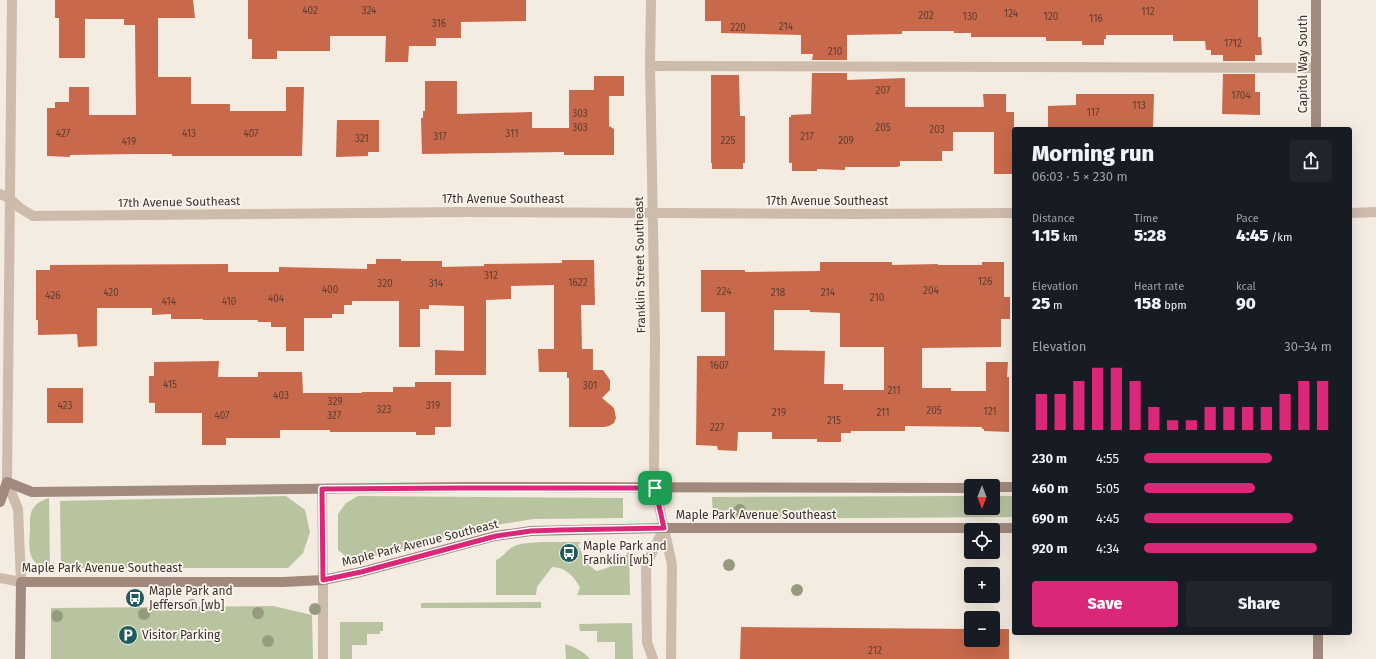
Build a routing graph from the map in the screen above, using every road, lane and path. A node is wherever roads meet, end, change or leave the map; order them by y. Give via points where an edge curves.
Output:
1 (12, 0) edge
2 (651, 0) edge
3 (1316, 0) edge
4 (650, 66) junction
5 (1316, 68) junction
6 (1316, 127) edge
7 (5, 196) edge
8 (1376, 212) edge
9 (653, 213) junction
10 (1352, 213) edge
11 (1012, 214) edge
12 (4, 482) edge
13 (1000, 487) edge
14 (1012, 487) edge
15 (655, 488) junction
16 (964, 488) edge
17 (322, 489) junction
18 (0, 502) edge
19 (664, 528) junction
20 (1012, 528) edge
21 (0, 578) edge
22 (323, 580) junction
23 (21, 582) junction
24 (1318, 635) edge
25 (20, 659) edge
26 (322, 659) edge
27 (653, 659) edge
28 (671, 659) edge
29 (1318, 659) edge

1 - 7 street
2 - 4 street, Franklin Street Southeast
3 - 5 street, Capitol Way South
4 - 5 street
4 - 9 street, Franklin Street Southeast
5 - 6 street, Capitol Way South
7 - 9 street, 17th Avenue Southeast via 33,216
7 - 12 street
8 - 10 street
9 - 11 street, 17th Avenue Southeast
9 - 15 street, Franklin Street Southeast
12 - 17 street via 32,492
12 - 18 street
12 - 23 street via 18,510
13 - 14 street
15 - 16 street
15 - 17 street
15 - 19 street, Franklin Street Southeast
17 - 22 street
19 - 20 street, Maple Park Avenue Southeast
19 - 22 street, Maple Park Avenue Southeast via 560,530 496,536 376,569
19 - 27 street via 646,565 647,642
19 - 28 street, Franklin Street Southeast via 672,565
21 - 23 street, Maple Park Avenue Southeast
22 - 23 street, Maple Park Avenue Southeast
22 - 26 street
23 - 25 street
24 - 29 street

